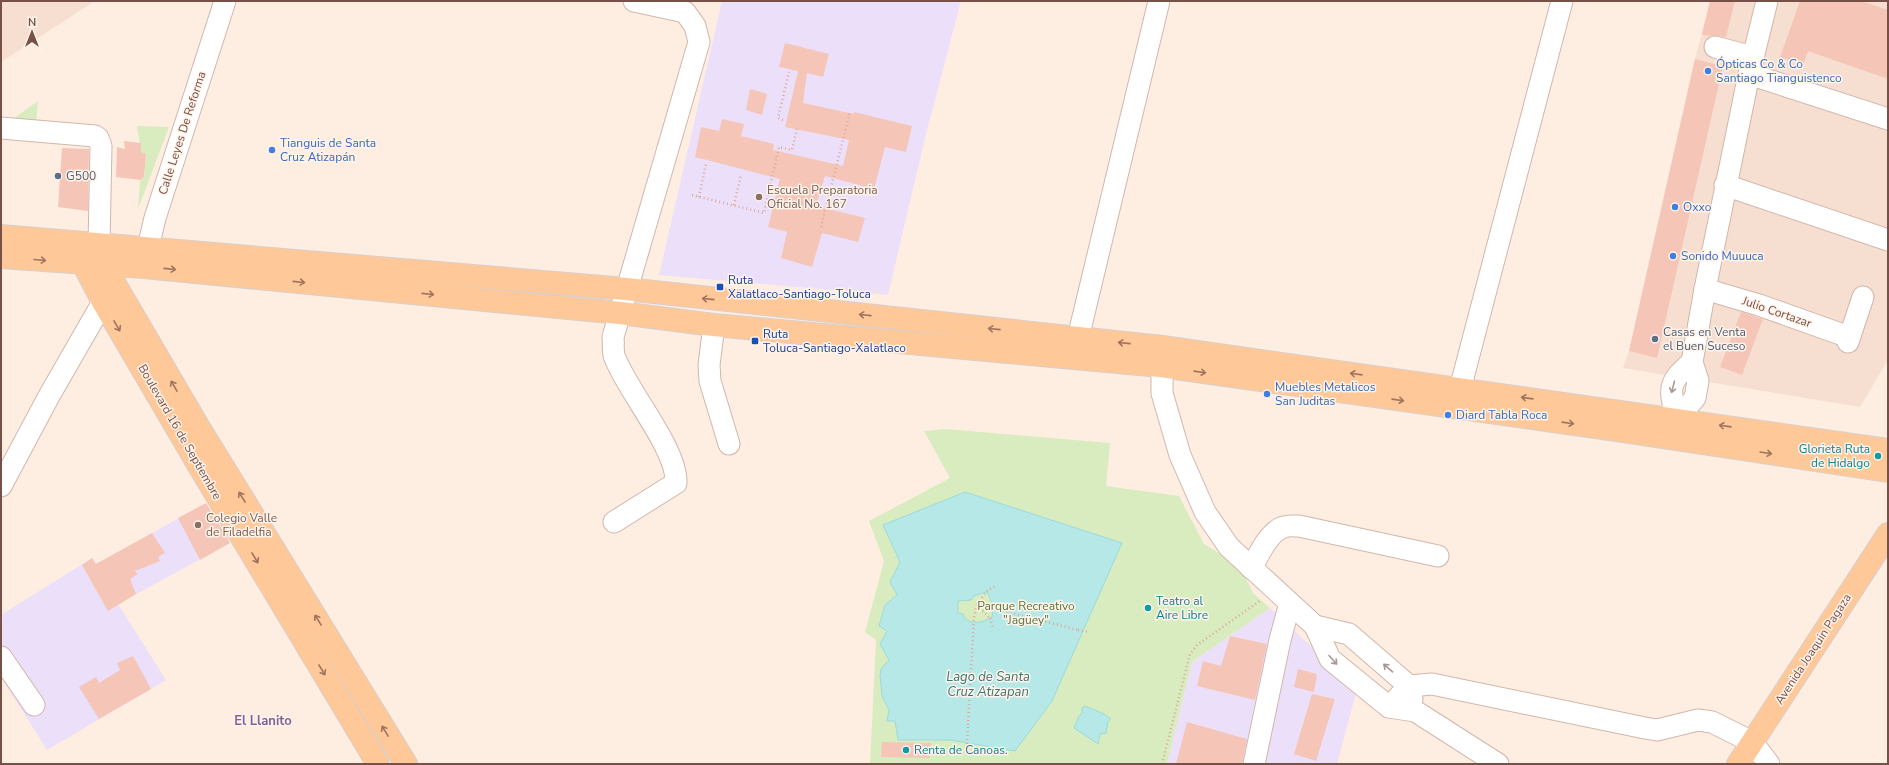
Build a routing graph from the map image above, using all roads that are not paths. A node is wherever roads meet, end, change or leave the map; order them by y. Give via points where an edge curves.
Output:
1 (225, 1) edge
2 (634, 1) edge
3 (1159, 1) edge
4 (1562, 1) edge
5 (1767, 1) edge
6 (1715, 47) dead end
7 (1751, 66) junction
8 (1888, 119) edge
9 (1, 128) edge
10 (1725, 185) junction
11 (1, 236) edge
12 (1888, 240) edge
13 (73, 242) junction
14 (99, 244) junction
15 (1, 257) edge
16 (145, 258) junction
17 (82, 263) junction
18 (108, 265) junction
19 (626, 289) junction
20 (1705, 289) junction
21 (110, 294) junction
22 (1863, 297) dead end
23 (620, 313) junction
24 (714, 326) junction
25 (1078, 338) junction
26 (1162, 357) junction
27 (1460, 389) junction
28 (1677, 419) junction
29 (1610, 430) junction
30 (190, 431) junction
31 (729, 444) dead end
32 (1735, 448) junction
33 (1888, 450) edge
34 (1888, 471) edge
35 (1, 486) edge
36 (614, 522) dead end
37 (1888, 534) edge
38 (1438, 556) dead end
39 (1251, 568) junction
40 (1282, 596) junction
41 (1315, 626) junction
42 (1, 657) edge
43 (1409, 686) junction
44 (34, 705) dead end
45 (1389, 707) junction
46 (1415, 711) junction
47 (374, 713) junction
48 (354, 724) junction
49 (1752, 742) junction
50 (378, 764) edge
51 (406, 764) edge
52 (1254, 764) edge
53 (1498, 764) edge
54 (1738, 764) edge
55 (1769, 764) edge

1 - 16 street, Calle Leyes De Reforma via 154,218
2 - 19 street via 686,12 695,26 699,42
3 - 25 street
4 - 27 street
5 - 7 street
6 - 7 street
7 - 8 street
7 - 10 street
9 - 14 street via 98,138 101,146
10 - 12 street
10 - 20 street
11 - 13 main road
13 - 14 main road
13 - 17 main road, Boulevard 16 de Septiembre
14 - 16 main road
14 - 18 main road, Boulevard 16 de Septiembre
15 -> 17 main road
16 - 18 main road
16 - 19 main road
16 -> 23 main road
17 - 18 main road
17 - 21 main road, Boulevard 16 de Septiembre
18 - 21 main road, Boulevard 16 de Septiembre
19 - 23 street
25 -> 19 main road
20 - 22 street, Julio Cortazar via 1759,305 1848,339
20 - 28 street via 1692,362 1698,381 1695,398
21 - 30 main road, Boulevard 16 de Septiembre
21 - 35 street via 49,396
23 - 24 main road
23 - 36 street via 613,337 614,357 669,454 676,473 676,483
24 - 26 main road
24 - 31 street via 709,365 710,381
26 -> 25 main road
27 -> 26 main road
26 -> 29 main road
26 - 39 street via 1162,393 1167,414 1180,455 1204,512 1229,548
28 -> 27 main road
28 - 29 street via 1649,426
28 - 32 street via 1700,434
33 -> 28 main road
29 - 32 main road
47 -> 30 main road, Boulevard 16 de Septiembre
30 -> 48 main road, Boulevard 16 de Septiembre
32 -> 34 main road
37 - 49 main road, Avenida Joaquin Pagaza
38 - 39 street via 1290,526 1274,532
39 - 40 street
40 - 41 street
40 - 52 street via 1280,640
43 -> 41 street via 1349,634
41 -> 45 street via 1330,659
42 - 44 street
43 - 45 street
43 - 46 street
43 - 49 street via 1432,684 1651,729 1669,728 1698,720 1712,722
45 - 46 street
46 - 53 street
47 - 48 main road
51 -> 47 main road, Boulevard 16 de Septiembre
48 - 50 main road, Boulevard 16 de Septiembre
49 - 54 main road, Avenida Joaquin Pagaza
49 - 55 street

